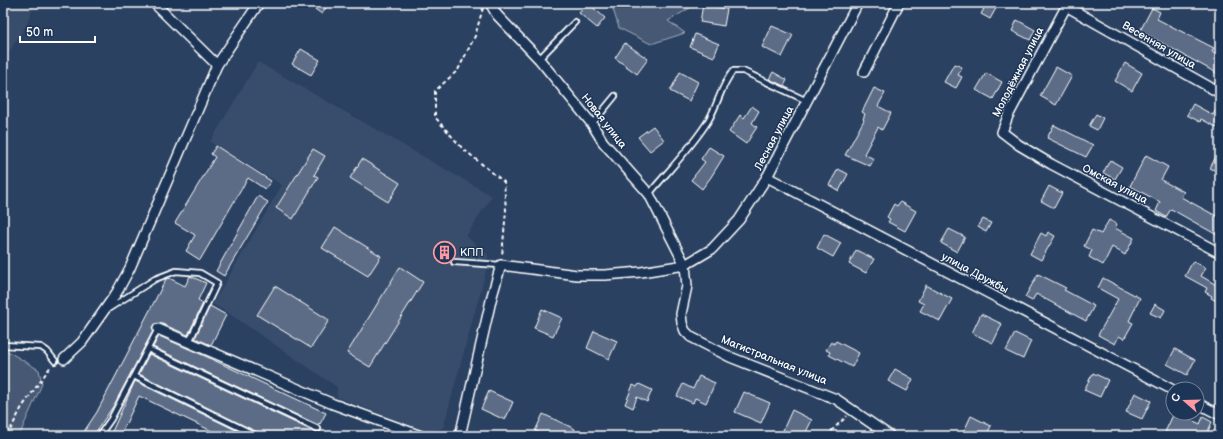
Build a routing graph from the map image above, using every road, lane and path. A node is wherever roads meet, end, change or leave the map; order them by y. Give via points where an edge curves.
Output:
1 (154, 3) edge
2 (259, 3) edge
3 (484, 3) edge
4 (490, 3) edge
5 (858, 3) edge
6 (899, 3) edge
7 (1067, 4) edge
8 (575, 22) dead end
9 (539, 59) junction
10 (217, 65) junction
11 (864, 72) dead end
12 (1220, 93) edge
13 (615, 96) dead end
14 (807, 101) junction
15 (592, 124) junction
16 (1002, 132) joint
17 (767, 177) junction
18 (649, 194) junction
19 (1220, 253) edge
20 (454, 262) dead end
21 (501, 265) junction
22 (685, 265) junction
23 (102, 314) junction
24 (158, 330) joint
25 (189, 342) junction
26 (3, 345) edge
27 (148, 349) junction
28 (59, 360) junction
29 (134, 376) junction
30 (1165, 386) edge
31 (1205, 407) edge
32 (852, 409) junction
33 (1220, 415) edge
34 (318, 429) dead end
35 (7, 436) edge
36 (99, 436) edge
37 (258, 436) edge
38 (421, 436) edge
39 (460, 436) edge
40 (826, 436) edge
41 (890, 436) edge

1 - 10 street
2 - 10 street
3 - 21 path via 475,36 458,70 435,91 435,117 462,148 504,182 506,210
4 - 9 street, Новая улица via 497,15
5 - 14 street, Лесная улица
6 - 11 street
7 - 12 street, Весенняя улица
7 - 16 street, Молодёжная улица
8 - 9 lane
9 - 15 street, Новая улица
10 - 23 street via 130,268
13 - 15 lane
14 - 17 street, Лесная улица
14 - 18 lane via 743,71 733,71 709,121
15 - 18 street, Новая улица via 603,142
16 - 19 street, Омская улица via 1051,164
17 - 22 street, Лесная улица via 739,220 712,248
17 - 30 street, улица Дружбы
18 - 22 street, Новая улица
20 - 21 lane
21 - 22 street via 591,275 641,272
21 - 39 street
22 - 32 street, Магистральная улица via 687,286 681,314 685,331 691,337 730,357 836,399
23 - 25 lane via 155,279 176,271 200,273 217,283
23 - 28 street via 82,342
24 - 25 street
24 - 27 lane
25 - 38 street via 333,404
26 - 28 lane via 41,347
27 - 29 lane
27 - 34 lane
28 - 35 path via 22,407
29 - 36 lane
29 - 37 lane
31 - 33 street
32 - 40 path
32 - 41 street, Магистральная улица

